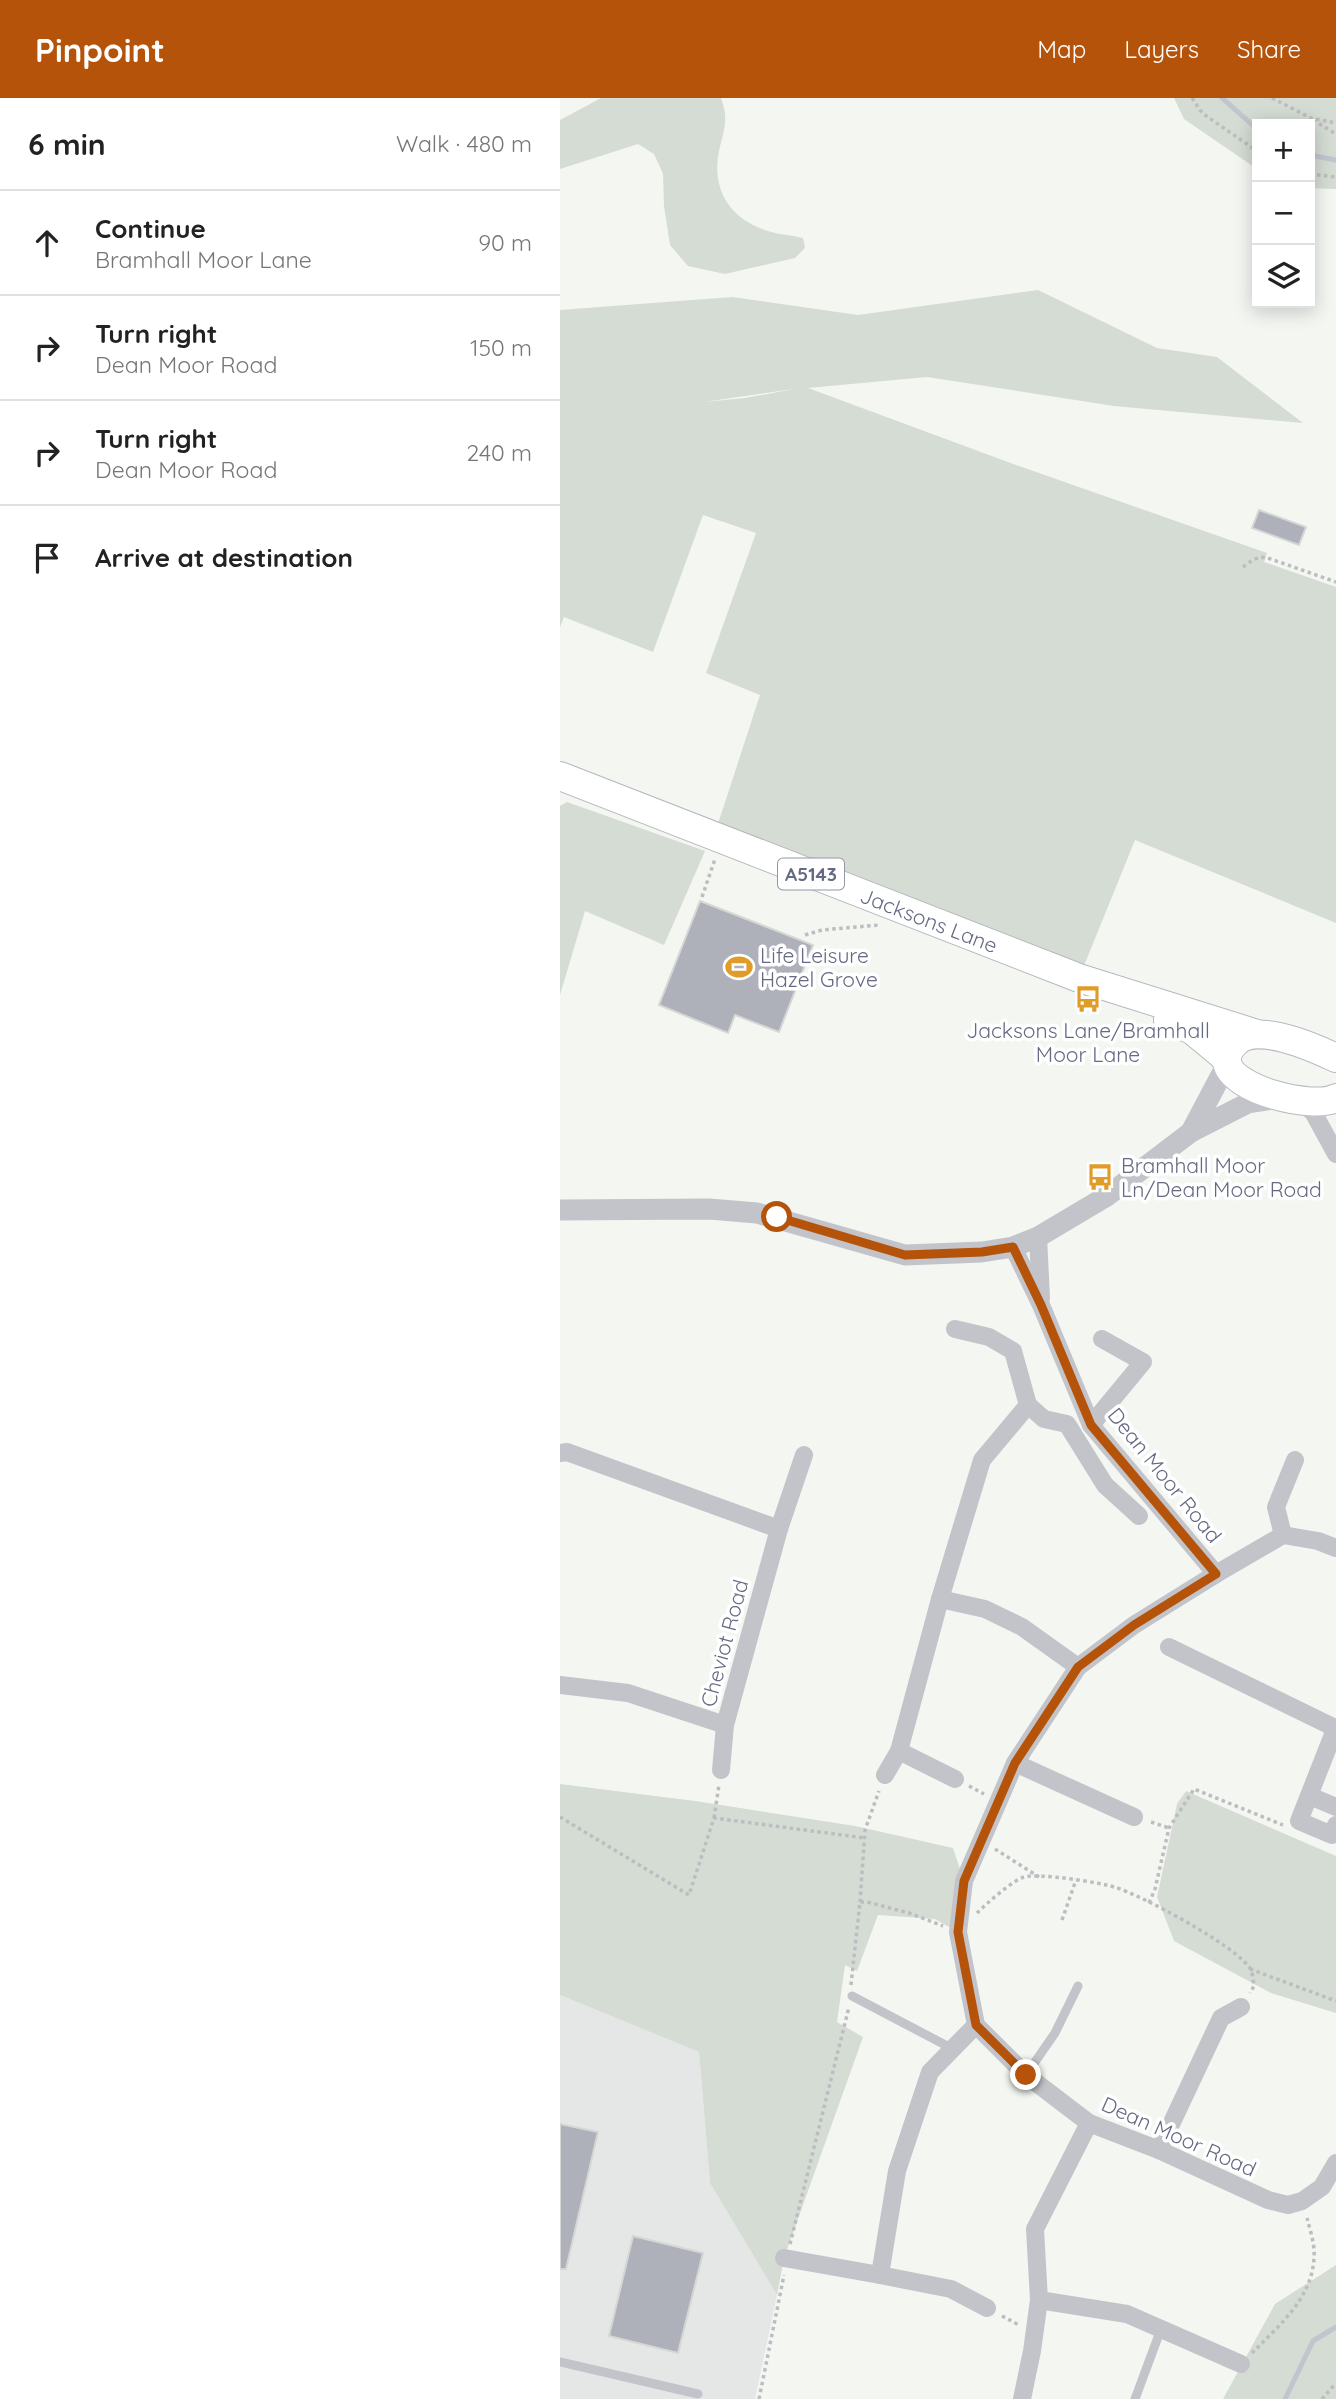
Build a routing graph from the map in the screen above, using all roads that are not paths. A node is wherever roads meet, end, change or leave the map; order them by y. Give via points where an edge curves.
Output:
1 (560, 776) edge
2 (1063, 972) junction
3 (1254, 1033) junction
4 (1335, 1056) edge
5 (1227, 1061) junction
6 (1290, 1098) junction
7 (1336, 1098) edge
8 (1191, 1132) junction
9 (1336, 1154) edge
10 (560, 1210) edge
11 (1038, 1237) junction
12 (1013, 1247) junction
13 (1041, 1305) junction
14 (955, 1329) dead end
15 (1102, 1339) dead end
16 (1028, 1405) junction
17 (1091, 1425) junction
18 (560, 1453) edge
19 (804, 1455) dead end
20 (1295, 1460) dead end
21 (1139, 1516) dead end
22 (779, 1529) junction
23 (1283, 1535) junction
24 (1336, 1548) edge
25 (1216, 1574) junction
26 (940, 1599) junction
27 (1169, 1647) dead end
28 (1078, 1667) junction
29 (560, 1685) edge
30 (725, 1725) junction
31 (1335, 1728) edge
32 (899, 1751) junction
33 (1015, 1763) junction
34 (721, 1770) road end
35 (885, 1775) road end
36 (955, 1779) road end
37 (1310, 1796) junction
38 (1336, 1807) edge
39 (1134, 1817) dead end
40 (1336, 1825) edge
41 (1078, 1986) dead end
42 (852, 1996) road end
43 (1241, 2007) road end
44 (976, 2025) junction
45 (953, 2049) junction
46 (1026, 2075) junction
47 (1089, 2123) junction
48 (1159, 2150) junction
49 (1336, 2163) edge
50 (786, 2258) road end
51 (880, 2275) junction
52 (1039, 2301) junction
53 (987, 2308) road end
54 (1161, 2329) junction
55 (560, 2362) edge
56 (1241, 2364) road end
57 (698, 2394) dead end
58 (1022, 2399) edge
59 (1135, 2399) edge

1 - 2 main road, Jacksons Lane / A5143
2 - 3 main road, Jacksons Lane / A5143
2 - 5 main road, Jacksons Lane / A5143 via 1192,1030
3 - 4 main road, Jacksons Lane
3 - 5 main road via 1229,1048
5 - 6 main road, Jacksons Lane via 1250,1087
5 - 8 street
6 - 7 main road, Jacksons Lane via 1313,1103
6 - 8 street via 1248,1103
6 - 9 street via 1313,1112
8 - 11 street via 1107,1196
10 - 12 street via 757,1213 905,1255
11 - 12 street
11 - 13 street, Dean Moor Road
12 - 13 street, Dean Moor Road
13 - 17 street, Dean Moor Road
14 - 16 street via 989,1337 1013,1351
15 - 17 street via 1143,1362
16 - 21 street via 1044,1419 1067,1424 1105,1485
16 - 26 street via 982,1460
17 - 25 street, Dean Moor Road
18 - 22 street
19 - 22 street, Cheviot Road
20 - 23 street via 1276,1507
22 - 30 street, Cheviot Road
23 - 24 street
23 - 25 street
25 - 28 street, Dean Moor Road via 1134,1625
26 - 28 street via 985,1609 1022,1627
26 - 32 street
27 - 31 street
28 - 33 street, Dean Moor Road
29 - 30 street via 628,1693
30 - 34 street, Cheviot Road
31 - 37 street
32 - 35 street
32 - 36 street
33 - 39 street
33 - 44 street, Dean Moor Road via 964,1881 958,1932
37 - 38 street
37 - 40 street via 1299,1821 1332,1835
41 - 46 lane via 1055,2033
42 - 45 lane
43 - 48 street via 1221,2018
44 - 45 street
44 - 46 street, Dean Moor Road
45 - 51 street via 930,2072 897,2171
46 - 47 street, Dean Moor Road
47 - 48 street, Dean Moor Road
47 - 52 street via 1035,2229
48 - 49 street, Dean Moor Road via 1288,2205 1322,2187
50 - 51 street
51 - 53 street via 951,2289
52 - 54 street via 1127,2314
52 - 58 street
54 - 56 street
54 - 59 lane
55 - 57 lane

